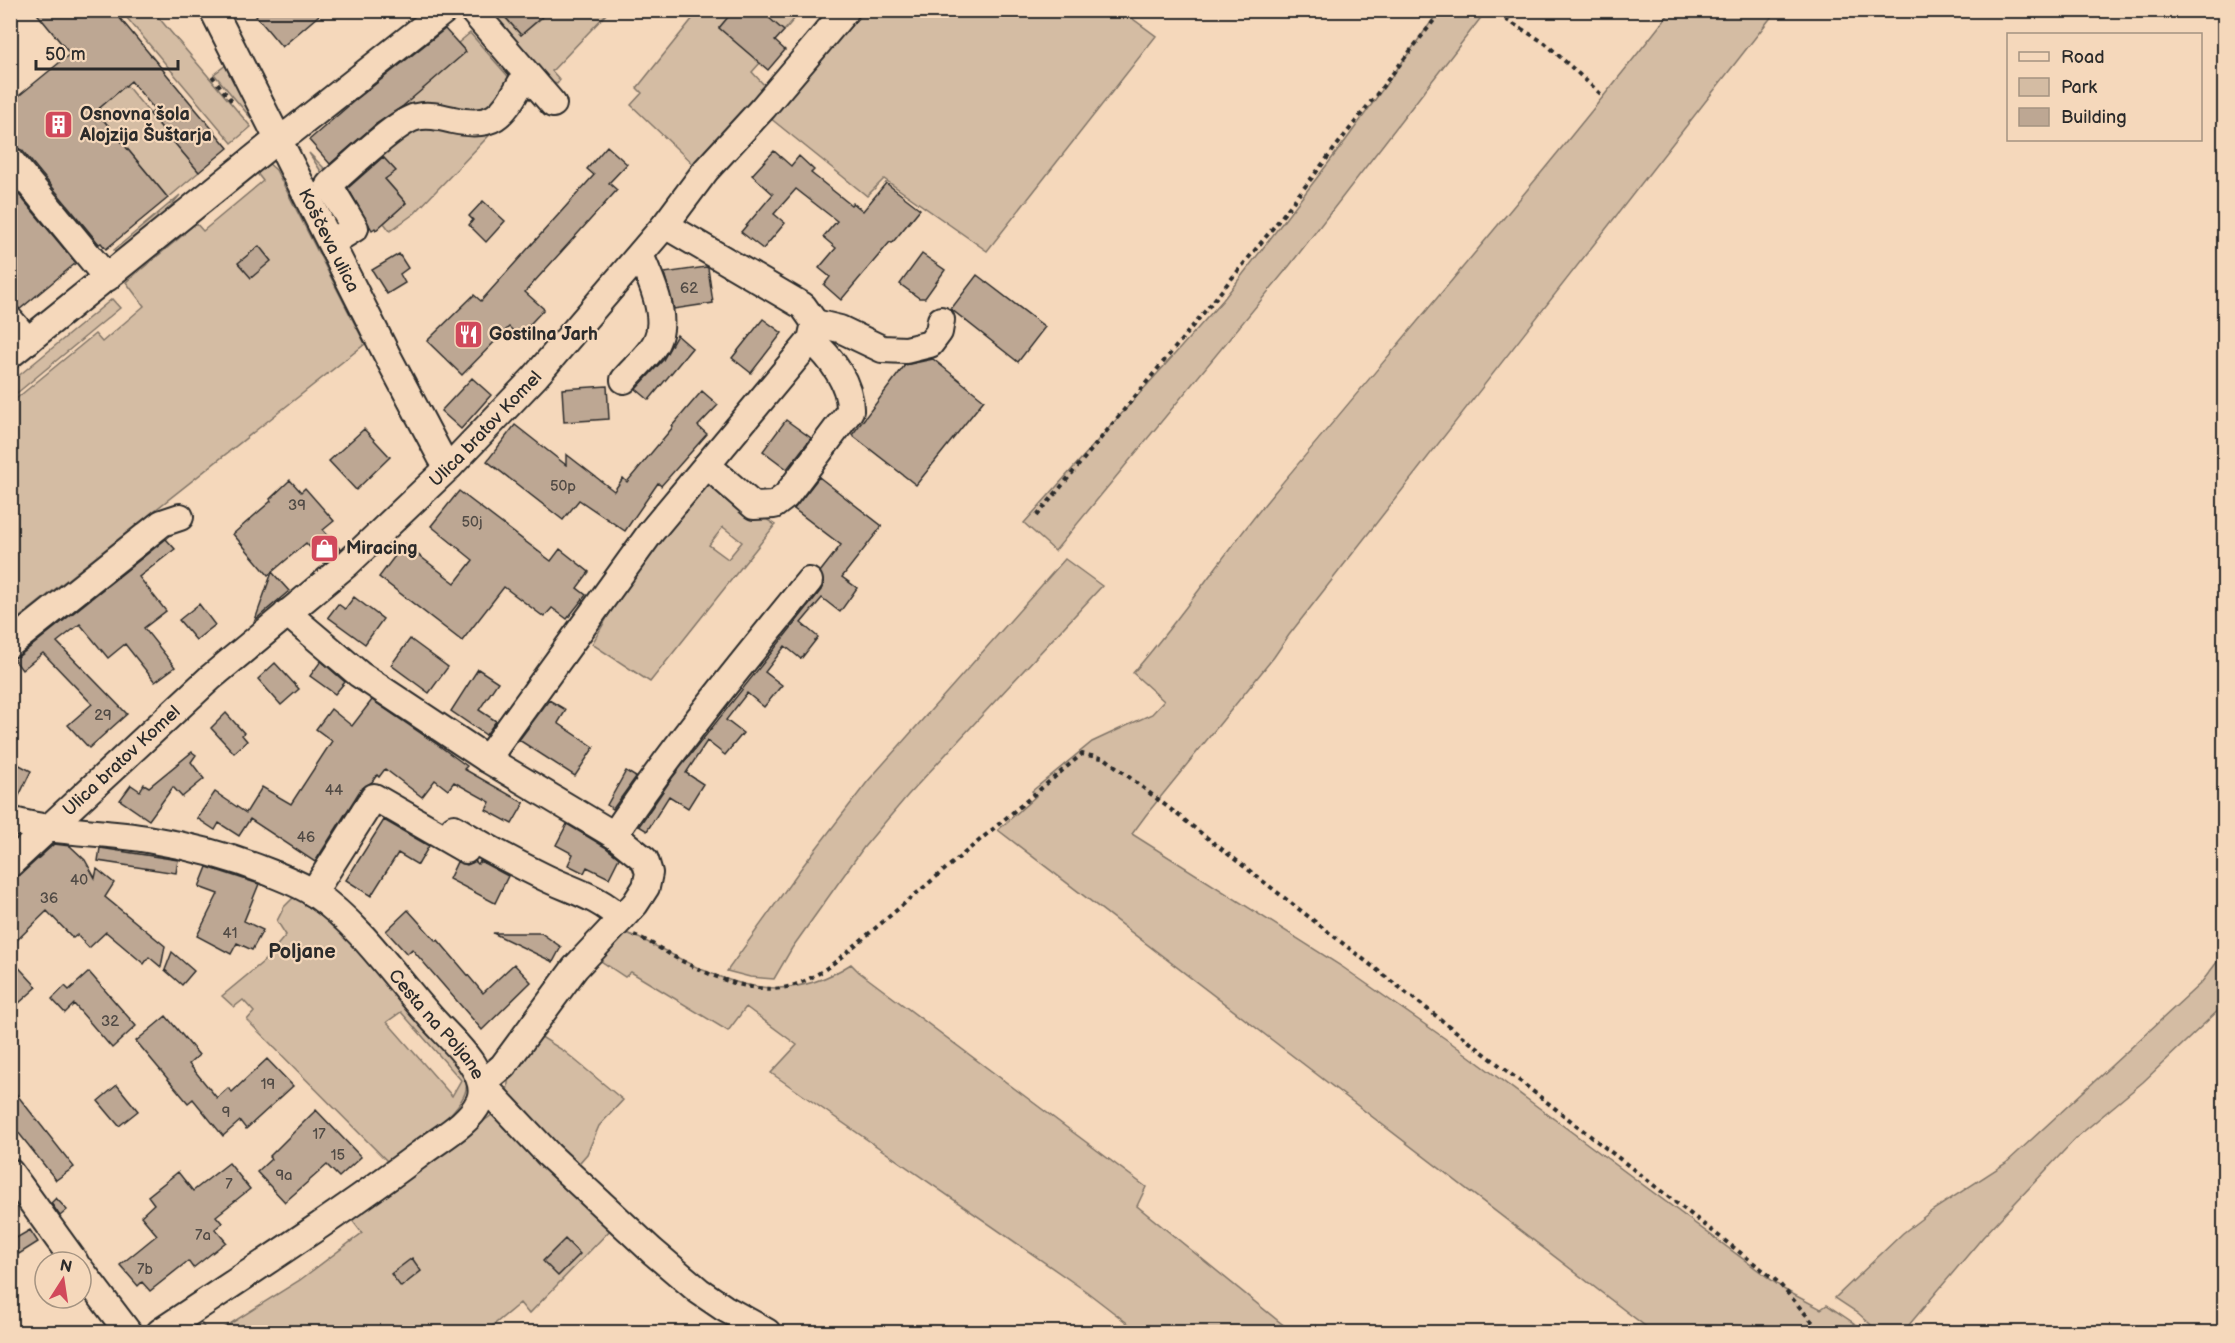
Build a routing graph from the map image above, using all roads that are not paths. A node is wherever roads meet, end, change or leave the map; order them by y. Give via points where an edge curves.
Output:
1 (213, 10) edge
2 (446, 10) edge
3 (472, 10) edge
4 (846, 10) edge
5 (526, 75) junction
6 (553, 104) dead end
7 (279, 138) junction
8 (10, 160) edge
9 (665, 225) junction
10 (331, 243) junction
11 (640, 255) junction
12 (107, 278) junction
13 (10, 320) edge
14 (941, 320) dead end
15 (813, 331) junction
16 (19, 348) edge
17 (624, 380) dead end
18 (707, 465) junction
19 (450, 466) junction
20 (180, 517) dead end
21 (809, 581) dead end
22 (287, 613) junction
23 (10, 644) edge
24 (487, 759) junction
25 (435, 817) dead end
26 (10, 820) edge
27 (52, 828) junction
28 (614, 835) junction
29 (466, 850) dead end
30 (10, 864) edge
31 (313, 893) junction
32 (617, 923) junction
33 (482, 1084) junction
34 (10, 1172) edge
35 (66, 1250) edge
36 (93, 1286) edge
37 (128, 1332) edge
38 (160, 1332) edge
39 (767, 1332) edge

1 - 7 street, Koščeva ulica
2 - 7 street via 292,132
3 - 5 street
4 - 9 street, Ulica bratov Komel via 706,170
5 - 6 street
5 - 10 street via 503,112 489,122 414,117 329,185 356,228
7 - 10 street, Koščeva ulica
7 - 12 street
8 - 12 street
9 - 11 street, Ulica bratov Komel
9 - 15 street via 803,306
10 - 19 street, Koščeva ulica via 403,386 441,457
11 - 17 street via 658,300 660,330 657,342
11 - 19 street, Ulica bratov Komel via 536,376
12 - 16 street
13 - 16 street
14 - 15 street via 939,332 930,344 906,350 882,349 840,329
15 - 18 street
15 - 18 street via 838,372 850,398 850,411 786,496 774,505 754,506
18 - 24 street via 651,532
19 - 22 street, Ulica bratov Komel via 347,564
20 - 23 street via 162,523
21 - 28 street via 711,700
22 - 24 street via 359,674
22 - 27 street, Ulica bratov Komel via 210,678
24 - 28 street
25 - 32 street via 505,857 597,900 612,910
26 - 27 street, Cesta na Poljane
27 - 30 street, Ulica bratov Komel
27 - 31 street, Cesta na Poljane via 145,838 206,850
28 - 32 street via 640,854 650,873 635,904
29 - 31 street via 374,797
31 - 33 street, Cesta na Poljane via 376,951 465,1055
32 - 33 street via 568,977 503,1066
33 - 38 street, Cesta na Poljane via 481,1099 465,1119 391,1176
33 - 39 street via 549,1155 652,1251 699,1291
34 - 35 street
36 - 37 street

